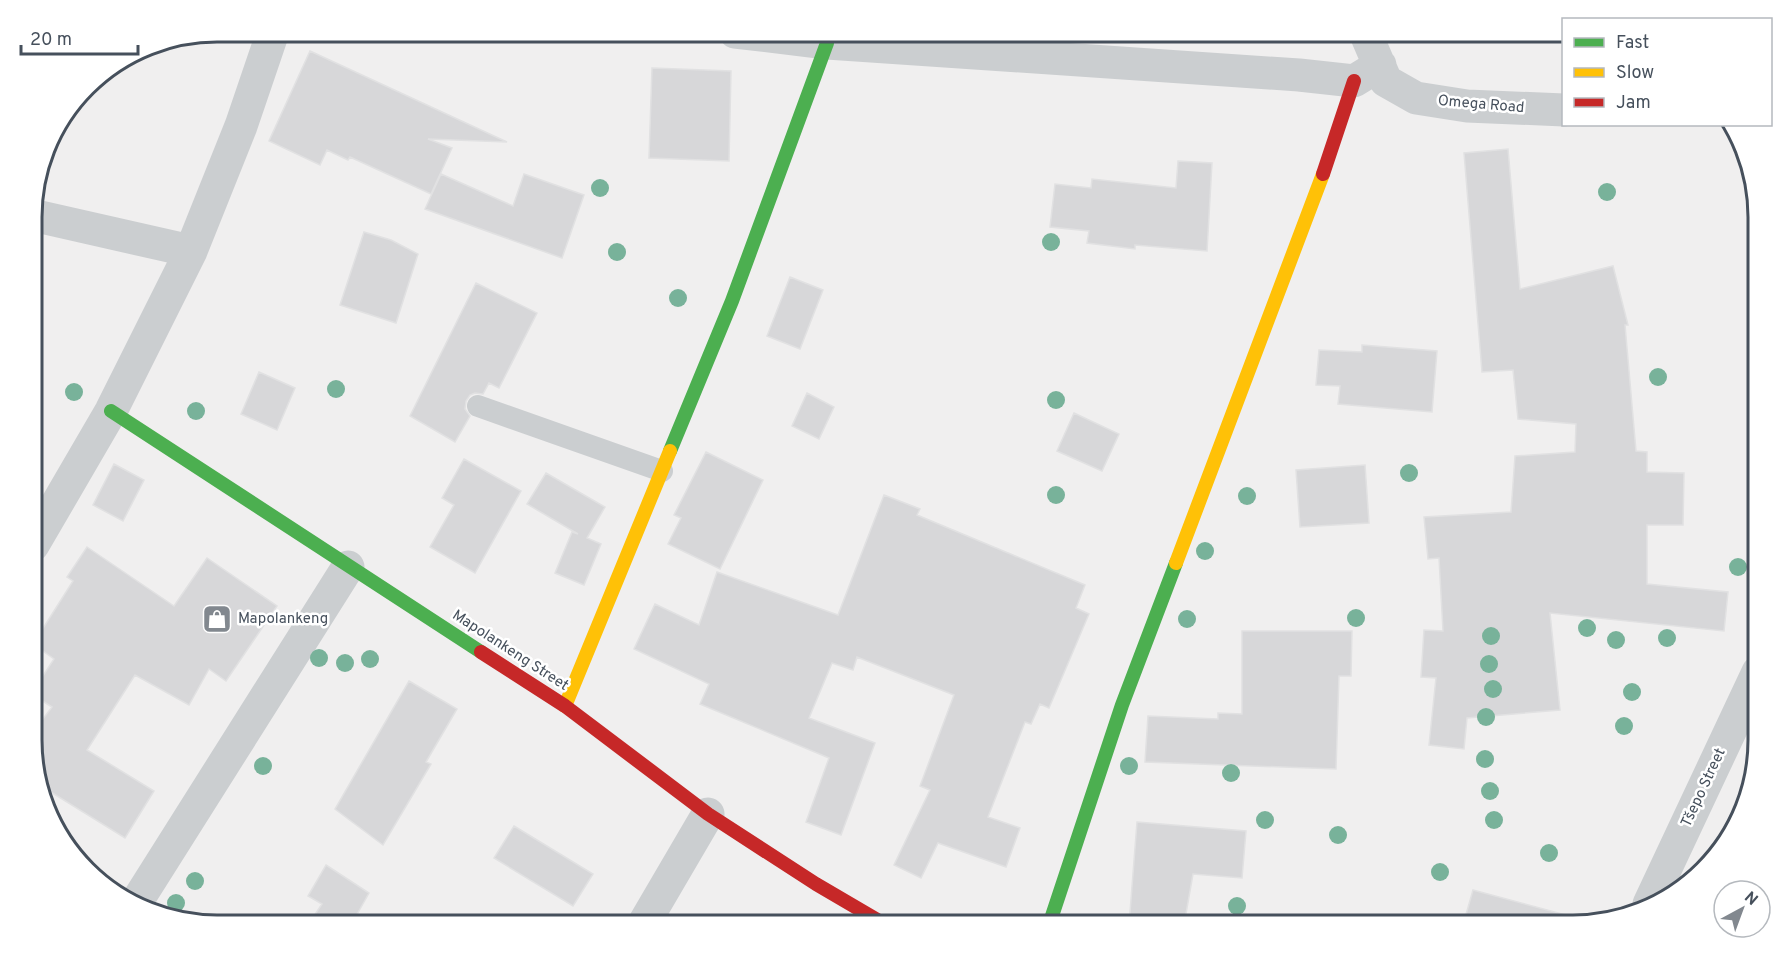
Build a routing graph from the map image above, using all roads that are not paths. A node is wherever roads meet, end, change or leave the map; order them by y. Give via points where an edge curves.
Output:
1 (270, 42) edge
2 (838, 42) edge
3 (877, 42) edge
4 (1365, 42) edge
5 (1367, 73) junction
6 (1562, 110) edge
7 (42, 216) edge
8 (191, 251) junction
9 (478, 406) dead end
10 (111, 411) junction
11 (662, 471) junction
12 (42, 530) edge
13 (348, 567) junction
14 (1748, 693) edge
15 (565, 706) junction
16 (708, 814) junction
17 (1653, 896) edge
18 (140, 897) edge
19 (650, 915) edge
20 (869, 915) edge
21 (1052, 915) edge

1 - 8 street
2 - 11 street
3 - 5 street via 1299,75
4 - 5 street, Omega Road
5 - 6 street, Omega Road via 1416,98 1467,106
5 - 21 street via 1122,705
7 - 8 street
8 - 10 street
9 - 11 lane
10 - 12 street
10 - 13 street, Mapolankeng Street
11 - 15 street
13 - 15 street, Mapolankeng Street
13 - 18 street
14 - 17 street, Tšepo Street
15 - 16 street, Mapolankeng Street
16 - 19 street
16 - 20 street, Mapolankeng Street

